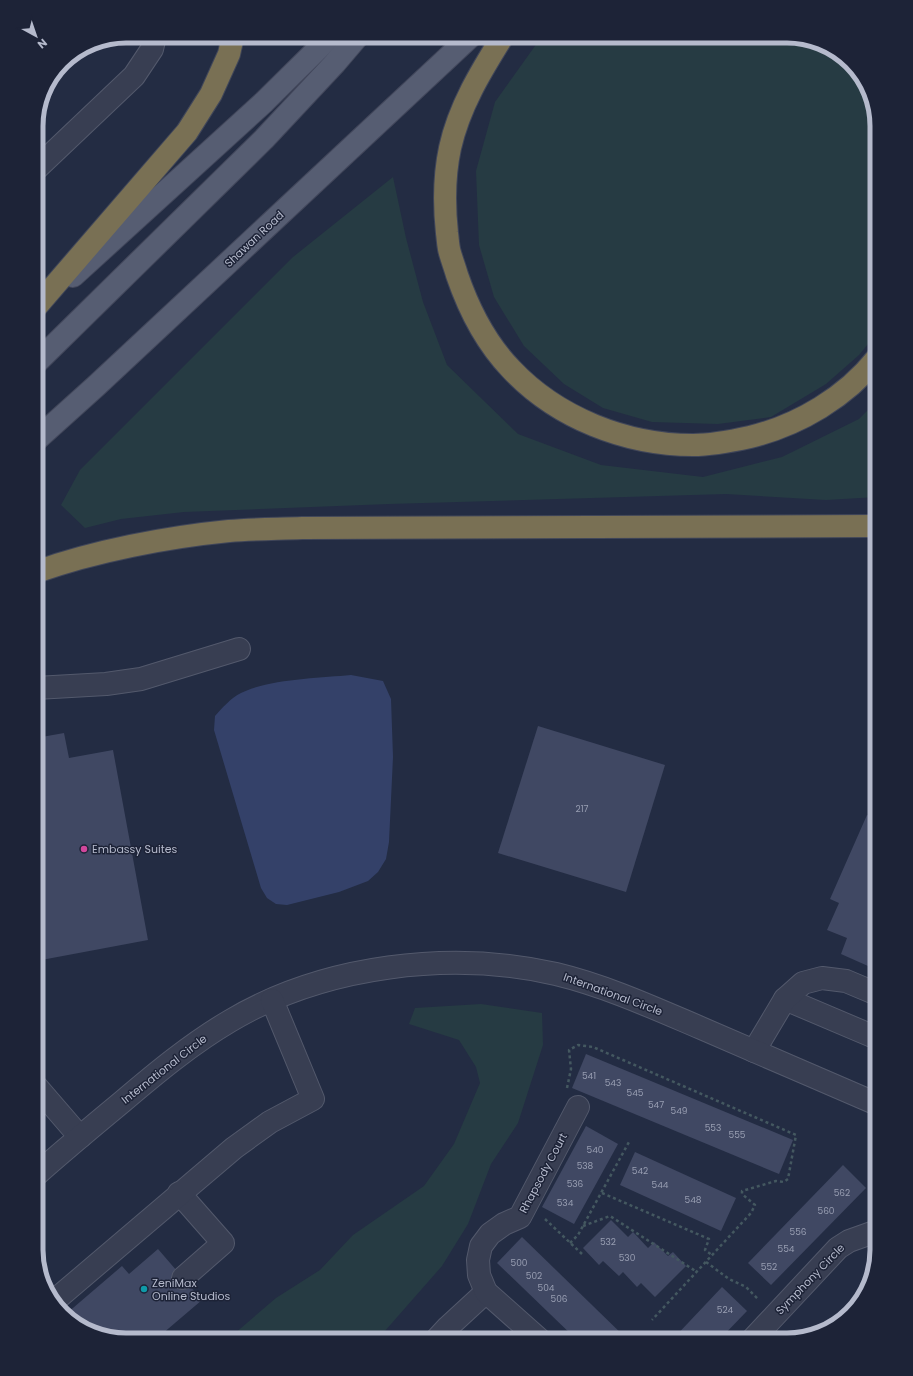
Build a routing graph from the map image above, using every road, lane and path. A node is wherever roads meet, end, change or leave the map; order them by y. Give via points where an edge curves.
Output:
1 (154, 43) edge
2 (231, 43) edge
3 (324, 43) edge
4 (352, 43) edge
5 (464, 43) edge
6 (499, 43) edge
7 (43, 162) edge
8 (43, 300) edge
9 (43, 302) edge
10 (43, 356) edge
11 (870, 367) edge
12 (43, 434) edge
13 (870, 526) edge
14 (43, 570) edge
15 (239, 649) dead end
16 (43, 688) edge
17 (870, 991) edge
18 (785, 999) junction
19 (272, 1000) junction
20 (870, 1035) edge
21 (754, 1051) junction
22 (43, 1094) edge
23 (572, 1099) joint
24 (870, 1101) edge
25 (80, 1137) junction
26 (629, 1142) dead end
27 (43, 1169) edge
28 (179, 1193) junction
29 (602, 1193) junction
30 (542, 1215) dead end
31 (583, 1226) junction
32 (870, 1234) edge
33 (570, 1243) junction
34 (582, 1254) dead end
35 (712, 1255) junction
36 (706, 1262) junction
37 (697, 1272) junction
38 (183, 1278) dead end
39 (486, 1292) junction
40 (58, 1298) edge
41 (760, 1301) dead end
42 (652, 1320) dead end
43 (442, 1333) edge
44 (532, 1333) edge
45 (759, 1333) edge

1 - 7 street via 134,76
2 - 8 highway via 229,54 210,94 187,132
3 - 9 main road via 264,102
4 - 10 main road via 264,139
5 - 12 main road, Shawan Road
6 - 11 highway via 480,73 460,116 450,148 445,184 449,252 461,288 490,344 511,370 538,394 567,413 628,437 661,444 725,443 763,434 796,422 849,387
13 - 14 highway via 310,528 229,531 108,551
15 - 16 street via 141,679
17 - 18 street via 846,981 822,978 803,984
18 - 20 street
18 - 21 street
19 - 21 street, International Circle via 316,983 388,968 470,963 517,967 600,987
19 - 25 street, International Circle via 208,1034 167,1064
19 - 28 street via 314,1099 270,1122
21 - 24 street, International Circle
22 - 25 street
23 - 35 path via 569,1050 578,1045 594,1047 796,1135 788,1179 742,1191 742,1194 755,1205 751,1213
23 - 39 street, Rhapsody Court via 520,1217 490,1234 481,1246 478,1260 479,1275
25 - 27 street, International Circle
26 - 29 path
28 - 38 street via 223,1243
28 - 40 street
29 - 31 path
29 - 35 path via 710,1239 705,1250
30 - 33 path
31 - 33 path
31 - 37 path via 610,1216
32 - 45 street, Symphony Circle via 849,1241 838,1248
33 - 34 path
35 - 36 path
36 - 37 path
36 - 41 path via 729,1279 746,1287
37 - 42 path
39 - 43 street
39 - 44 street

